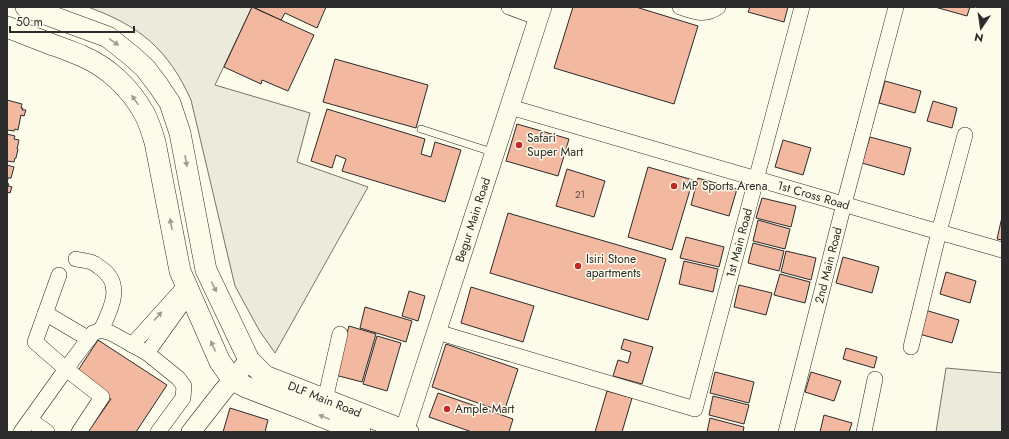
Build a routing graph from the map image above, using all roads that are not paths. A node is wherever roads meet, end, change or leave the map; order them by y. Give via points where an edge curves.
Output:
1 (26, 7) edge
2 (509, 7) edge
3 (680, 7) edge
4 (718, 7) edge
5 (802, 7) edge
6 (896, 7) edge
7 (540, 12) edge
8 (7, 27) edge
9 (510, 107) junction
10 (421, 129) dead end
11 (180, 133) junction
12 (965, 135) dead end
13 (155, 142) junction
14 (495, 153) junction
15 (756, 179) junction
16 (844, 204) junction
17 (939, 232) junction
18 (1002, 250) edge
19 (76, 259) dead end
20 (59, 275) dead end
21 (188, 289) junction
22 (45, 313) junction
23 (101, 330) junction
24 (437, 332) junction
25 (340, 334) dead end
26 (89, 339) junction
27 (132, 345) junction
28 (911, 347) dead end
29 (147, 353) junction
30 (250, 360) junction
31 (66, 369) junction
32 (875, 379) dead end
33 (233, 380) junction
34 (324, 400) junction
35 (30, 420) junction
36 (20, 432) edge
37 (48, 432) edge
38 (79, 432) edge
39 (158, 432) edge
40 (192, 432) edge
41 (360, 432) edge
42 (406, 432) edge
43 (786, 432) edge
44 (864, 432) edge

1 -> 11 main road, DLF Main Road via 108,38 134,57 170,103
2 - 7 street
3 - 4 street via 697,13 706,13
5 - 15 street, 1st Main Road
6 - 16 street, 2nd Main Road
7 - 9 street, Begur Main Road
13 -> 8 main road via 136,101 107,70 83,56
9 - 14 street, Begur Main Road
9 - 15 street, 1st Cross Road
10 - 14 lane
11 - 13 main road
11 -> 30 main road, DLF Main Road via 206,270
12 - 17 street
21 -> 13 main road via 180,271
14 - 24 street, Begur Main Road
15 - 16 street, 1st Cross Road
15 - 24 street, 1st Main Road via 695,409
16 - 17 street, 1st Cross Road
16 - 43 street, 2nd Main Road
17 - 18 street, 1st Cross Road
17 - 28 street
19 - 23 street via 92,262 112,278 114,292 111,308
20 - 22 street
27 -> 21 street
21 - 29 street
33 -> 21 main road via 220,362
22 - 26 street
22 - 31 street via 35,342
23 - 26 street via 93,333
23 - 27 street via 111,332
24 - 42 street, Begur Main Road
25 - 34 street
26 - 31 street
27 - 29 street
29 - 39 street via 184,386 183,398
30 - 33 street
30 - 34 main road, DLF Main Road via 265,376
31 - 35 street
31 - 38 street via 102,397
32 - 44 street
33 - 40 street
41 -> 33 main road
34 - 42 main road, DLF Main Road
35 - 36 street
35 - 37 street

